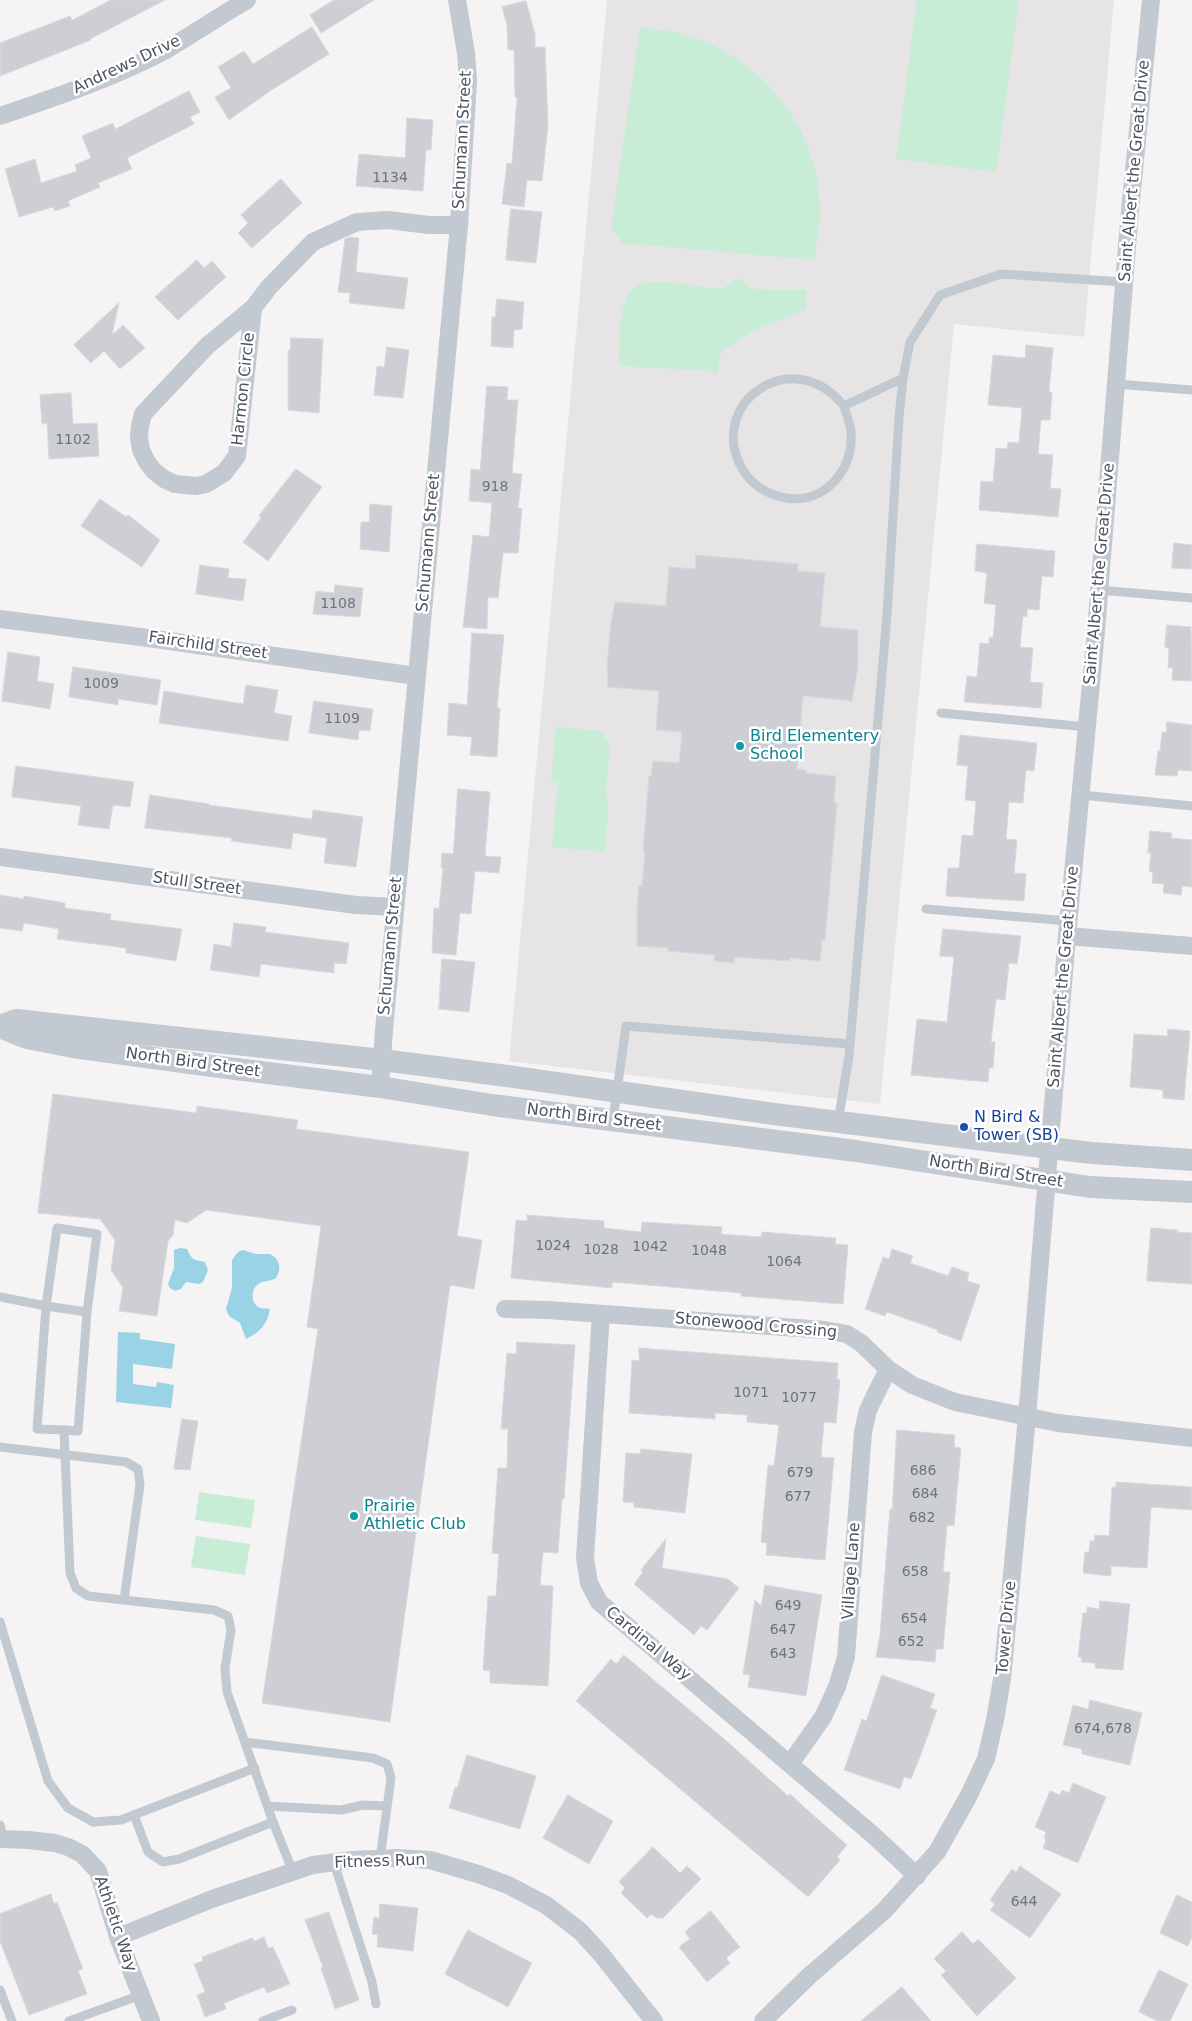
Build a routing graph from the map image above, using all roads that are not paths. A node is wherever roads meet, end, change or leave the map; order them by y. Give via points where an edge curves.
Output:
1 (247, 0) edge
2 (457, 0) edge
3 (1151, 0) edge
4 (0, 116) edge
5 (459, 224) junction
6 (1124, 282) junction
7 (253, 308) junction
8 (903, 378) junction
9 (1116, 384) junction
10 (1192, 390) edge
11 (844, 406) junction
12 (1099, 590) junction
13 (1192, 598) edge
14 (0, 619) edge
15 (416, 676) junction
16 (941, 713) dead end
17 (1087, 727) junction
18 (1081, 795) junction
19 (1192, 806) edge
20 (0, 857) edge
21 (395, 907) junction
22 (926, 909) dead end
23 (1068, 928) junction
24 (1192, 946) edge
25 (0, 1026) edge
26 (850, 1044) junction
27 (382, 1060) junction
28 (380, 1087) junction
29 (616, 1092) junction
30 (612, 1120) junction
31 (838, 1122) junction
32 (1050, 1148) junction
33 (1192, 1160) edge
34 (1045, 1180) junction
35 (1192, 1192) edge
36 (0, 1297) edge
37 (46, 1306) junction
38 (505, 1309) dead end
39 (87, 1312) junction
40 (601, 1314) junction
41 (888, 1369) junction
42 (1027, 1417) junction
43 (64, 1430) junction
44 (1192, 1438) edge
45 (0, 1447) edge
46 (64, 1453) junction
47 (124, 1600) junction
48 (0, 1622) edge
49 (245, 1742) junction
50 (790, 1764) junction
51 (255, 1768) junction
52 (268, 1806) junction
53 (387, 1806) junction
54 (134, 1815) junction
55 (273, 1822) junction
56 (1, 1834) edge
57 (380, 1859) junction
58 (334, 1863) junction
59 (294, 1872) junction
60 (917, 1876) junction
61 (118, 1937) junction
62 (0, 1990) edge
63 (141, 1994) junction
64 (376, 2004) dead end
65 (292, 2010) dead end
66 (12, 2021) edge
67 (69, 2021) edge
68 (152, 2021) edge
69 (263, 2021) edge
70 (654, 2021) edge
71 (763, 2021) edge

1 - 4 street, Andrews Drive via 165,50 121,71
2 - 5 street, Schumann Street via 468,81
3 - 6 street, Saint Albert the Great Drive
5 - 7 street, Harmon Circle via 429,225 388,220 357,222 313,242
5 - 15 street, Schumann Street
6 - 8 lane via 1001,274 940,294 910,342
6 - 9 street, Saint Albert the Great Drive
7 - 7 street, Harmon Circle via 207,346 143,414 139,438 142,450 154,471 164,479 185,486 206,484 224,473 237,456
8 - 11 lane
8 - 26 lane via 887,615
9 - 10 lane
9 - 12 street, Saint Albert the Great Drive
11 - 11 lane via 826,388 802,379 777,380 754,392 739,413 733,438 745,474 764,491 788,498 812,495 833,483 842,474 848,453 851,432
12 - 13 lane
12 - 17 street, Saint Albert the Great Drive
14 - 15 street, Fairchild Street
15 - 21 street, Schumann Street
16 - 17 lane
17 - 18 street, Saint Albert the Great Drive
18 - 19 lane
18 - 23 street, Saint Albert the Great Drive
20 - 21 street, Stull Street via 356,905
21 - 27 street, Schumann Street
22 - 23 lane
23 - 24 street
23 - 32 street, Saint Albert the Great Drive
25 - 27 street, North Bird Street via 16,1020
25 - 28 street, North Bird Street via 27,1038 73,1047
26 - 29 lane via 626,1026
26 - 31 lane
27 - 28 street, Schumann Street
27 - 29 street, North Bird Street
28 - 30 street, North Bird Street
29 - 30 lane
29 - 31 street, North Bird Street
30 - 34 street, North Bird Street via 856,1151
31 - 32 street, North Bird Street
32 - 33 street, North Bird Street
32 - 34 street, Tower Drive
34 - 35 street, North Bird Street via 1090,1187
34 - 42 street, Tower Drive
36 - 37 lane
37 - 39 lane
37 - 39 lane via 57,1228 97,1234
37 - 43 lane via 37,1428
38 - 40 street, Stonewood Crossing
39 - 43 lane via 78,1431
40 - 41 street, Stonewood Crossing via 847,1334
40 - 50 street, Cardinal Way via 585,1558 589,1583 598,1602
41 - 42 street, Stonewood Crossing via 912,1385 955,1402
41 - 50 street, Village Lane via 868,1410 863,1432 846,1657 838,1687 824,1717
42 - 44 street, Stonewood Crossing
42 - 60 street, Tower Drive via 1002,1679 992,1736 986,1759 968,1798 937,1852
43 - 46 lane
45 - 46 lane
46 - 47 lane via 70,1573 76,1588 88,1596
46 - 47 lane via 126,1462 138,1469 140,1485
47 - 49 lane via 214,1610 228,1616 231,1630 225,1668 227,1692
48 - 54 lane via 48,1782 68,1808 93,1822 121,1820
49 - 51 lane
49 - 53 lane via 373,1758 386,1764 391,1778
50 - 60 street, Cardinal Way
51 - 52 lane
51 - 54 lane
52 - 53 lane via 341,1810 363,1805
52 - 55 lane
53 - 57 lane
54 - 55 lane via 148,1852 163,1862 179,1859
55 - 59 lane
56 - 61 street, Athletic Way via 55,1843 82,1854 98,1871
57 - 58 street, Fitness Run
57 - 70 street, Fitness Run via 430,1860 508,1885 546,1905 580,1931 602,1954
58 - 59 street, Fitness Run via 313,1865
58 - 64 lane
59 - 61 street, Fitness Run via 212,1899
60 - 71 street, Tower Drive via 884,1911
61 - 63 street, Athletic Way
62 - 66 lane
63 - 67 lane
63 - 68 street, Athletic Way
65 - 69 lane

